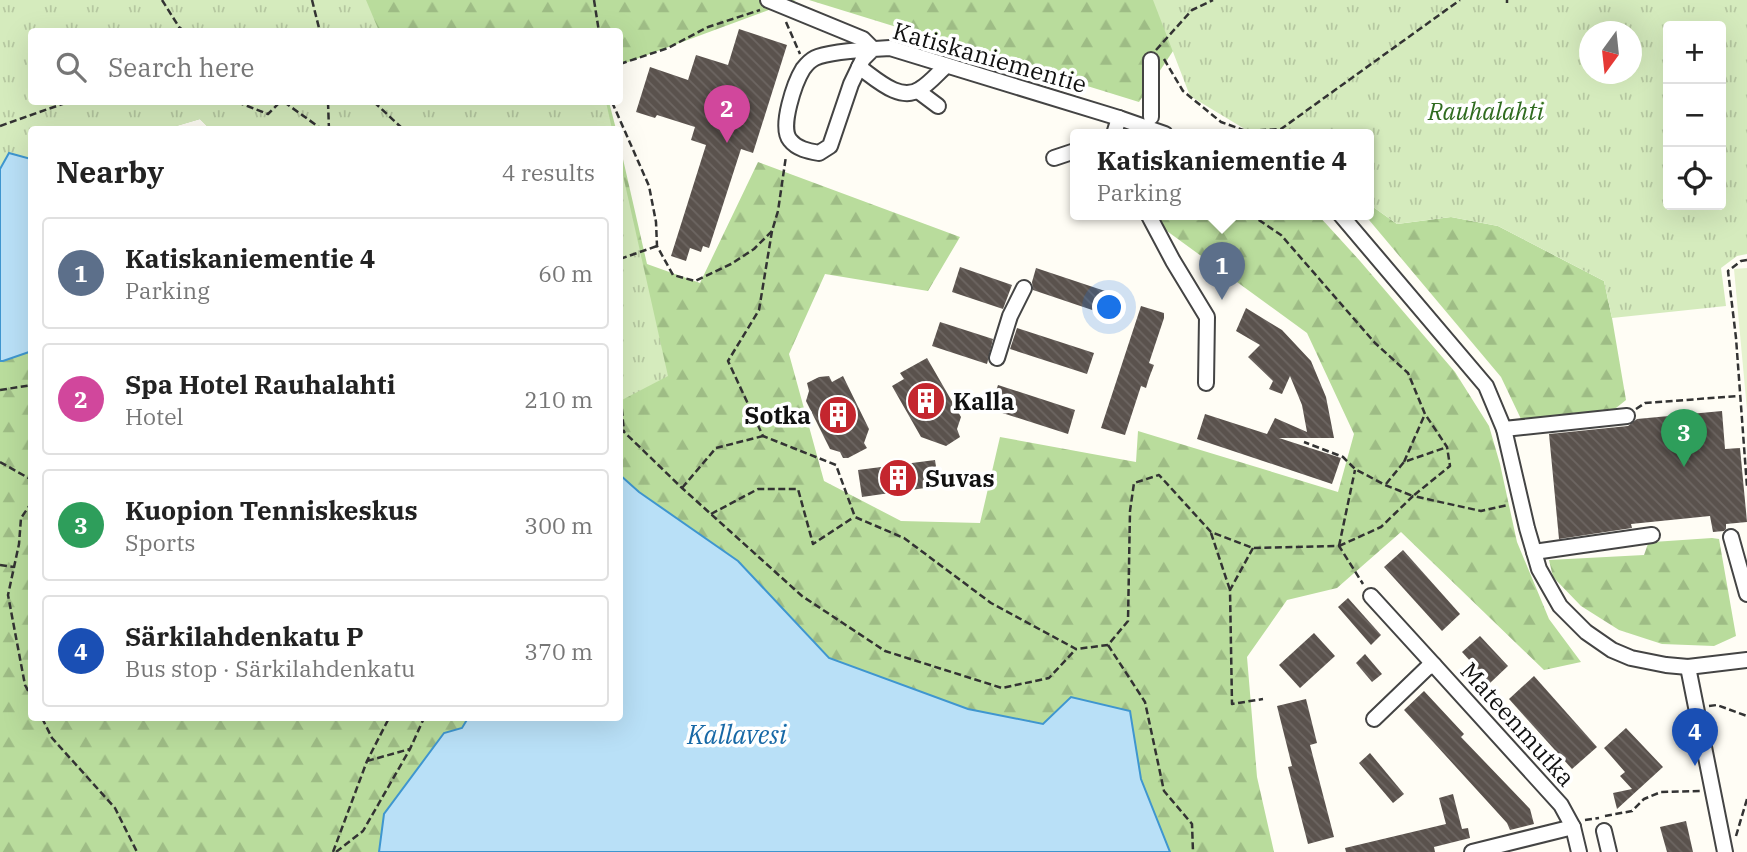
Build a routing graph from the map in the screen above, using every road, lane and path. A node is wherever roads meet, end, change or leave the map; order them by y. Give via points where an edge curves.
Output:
1 (162, 0) edge
2 (312, 0) edge
3 (594, 0) edge
4 (1213, 0) edge
5 (1460, 0) edge
6 (773, 2) edge
7 (180, 28) edge
8 (319, 28) edge
9 (598, 28) edge
10 (873, 49) junction
11 (1157, 59) junction
12 (623, 63) edge
13 (804, 66) junction
14 (946, 66) junction
15 (859, 67) junction
16 (918, 91) junction
17 (60, 105) edge
18 (245, 105) edge
19 (278, 105) edge
20 (286, 105) edge
21 (328, 105) edge
22 (377, 105) edge
23 (613, 105) edge
24 (938, 106) dead end
25 (1151, 117) dead end
26 (1119, 118) junction
27 (0, 126) edge
28 (317, 126) edge
29 (328, 126) edge
30 (400, 126) edge
31 (622, 126) edge
32 (623, 129) edge
33 (1116, 129) edge
34 (1151, 129) edge
35 (1240, 129) edge
36 (1281, 129) edge
37 (789, 139) junction
38 (1070, 153) edge
39 (1054, 158) dead end
40 (1152, 220) edge
41 (1259, 220) edge
42 (1345, 220) edge
43 (772, 231) junction
44 (657, 246) junction
45 (623, 258) edge
46 (1747, 260) edge
47 (1024, 288) dead end
48 (997, 358) dead end
49 (1206, 383) dead end
50 (28, 385) edge
51 (0, 390) edge
52 (1739, 396) junction
53 (1425, 414) junction
54 (1627, 416) joint
55 (623, 422) edge
56 (1504, 429) junction
57 (624, 433) joint
58 (763, 436) junction
59 (1304, 442) dead end
60 (1447, 447) junction
61 (0, 462) edge
62 (1404, 462) junction
63 (1355, 469) junction
64 (28, 478) edge
65 (1385, 485) junction
66 (1747, 487) edge
67 (682, 488) junction
68 (1413, 496) junction
69 (1521, 502) junction
70 (28, 508) edge
71 (711, 514) junction
72 (855, 517) junction
73 (1210, 532) junction
74 (1652, 535) dead end
75 (1731, 537) dead end
76 (1339, 545) junction
77 (1252, 548) junction
78 (1534, 552) junction
79 (0, 565) edge
80 (14, 567) junction
81 (1230, 590) junction
82 (1747, 593) edge
83 (1371, 596) joint
84 (1108, 645) junction
85 (1076, 649) junction
86 (1747, 660) edge
87 (1434, 665) junction
88 (1688, 667) junction
89 (28, 691) edge
90 (1263, 699) dead end
91 (1696, 707) junction
92 (1747, 716) edge
93 (1374, 719) dead end
94 (44, 721) edge
95 (387, 721) edge
96 (423, 721) edge
97 (410, 749) junction
98 (367, 761) junction
99 (1700, 791) dead end
100 (1747, 799) edge
101 (1632, 811) dead end
102 (1573, 827) junction
103 (1604, 831) dead end
104 (1735, 840) dead end
105 (137, 852) edge
106 (334, 852) edge
107 (1193, 852) edge
108 (1472, 852) edge
109 (1579, 852) edge
110 (1609, 852) edge
111 (1725, 852) edge

1 - 7 path
2 - 8 path
3 - 9 path
4 - 11 path via 1192,10 1157,47
5 - 36 path
6 - 10 street, Katiskaniementie via 863,39
6 - 12 path
6 - 13 path
10 - 13 street via 817,57
10 - 14 street, Katiskaniementie via 890,48
10 - 15 street
11 - 25 street
11 - 35 path via 1183,91 1221,122
13 - 37 street via 793,89 786,129
14 - 16 street
14 - 26 street, Katiskaniementie
15 - 16 street via 895,91
15 - 37 street via 830,146 819,153 800,148
16 - 24 street
17 - 27 path
18 - 19 path via 268,114
20 - 28 path
21 - 29 path
22 - 30 path
23 - 31 path
26 - 33 street
26 - 34 street, Katiskaniementie
32 - 44 path via 649,186
37 - 43 path
38 - 39 street
40 - 49 street via 1207,317
41 - 53 path via 1281,235 1375,343 1408,373
42 - 56 street via 1486,386
43 - 44 path via 731,264 695,281 673,275
43 - 58 path via 760,310 728,361
44 - 45 path
46 - 52 path via 1728,271
47 - 48 street
50 - 51 path
52 - 54 path via 1645,403
52 - 66 path
53 - 60 path
53 - 62 path
54 - 56 street
55 - 57 path
56 - 69 street
57 - 67 path
58 - 67 path via 716,448
58 - 72 path via 836,465
59 - 63 path via 1343,457
60 - 62 path
60 - 68 path via 1450,466
61 - 64 path
62 - 65 path
63 - 65 path
63 - 76 path
65 - 68 path
67 - 71 path
68 - 69 path via 1481,511
68 - 76 path via 1381,527
69 - 78 street
70 - 80 path via 21,518
71 - 72 path via 758,489 798,489 813,544
71 - 85 path via 802,596 885,651 1002,688 1049,678
72 - 85 path via 904,538 991,603
73 - 77 path
73 - 81 path
73 - 84 path via 1159,475 1134,483 1128,621
74 - 78 street
75 - 82 street
76 - 77 path
76 - 83 path
77 - 81 path
78 - 88 street via 1559,607 1586,632 1631,658
79 - 80 path
80 - 89 path via 8,595
81 - 90 path via 1232,704
83 - 87 street
84 - 85 path
84 - 107 path via 1145,702 1164,791 1192,824
86 - 88 street
87 - 93 street, Mateenmutka
87 - 102 street, Mateenmutka via 1561,805
88 - 91 street
91 - 92 path via 1717,705
91 - 111 street
94 - 105 path via 52,738 115,808
95 - 98 path
96 - 97 path
97 - 98 path
97 - 106 path via 363,831
98 - 106 path
99 - 101 path via 1661,792
100 - 104 path
102 - 108 street
102 - 109 street, Mateenmutka
103 - 110 street

